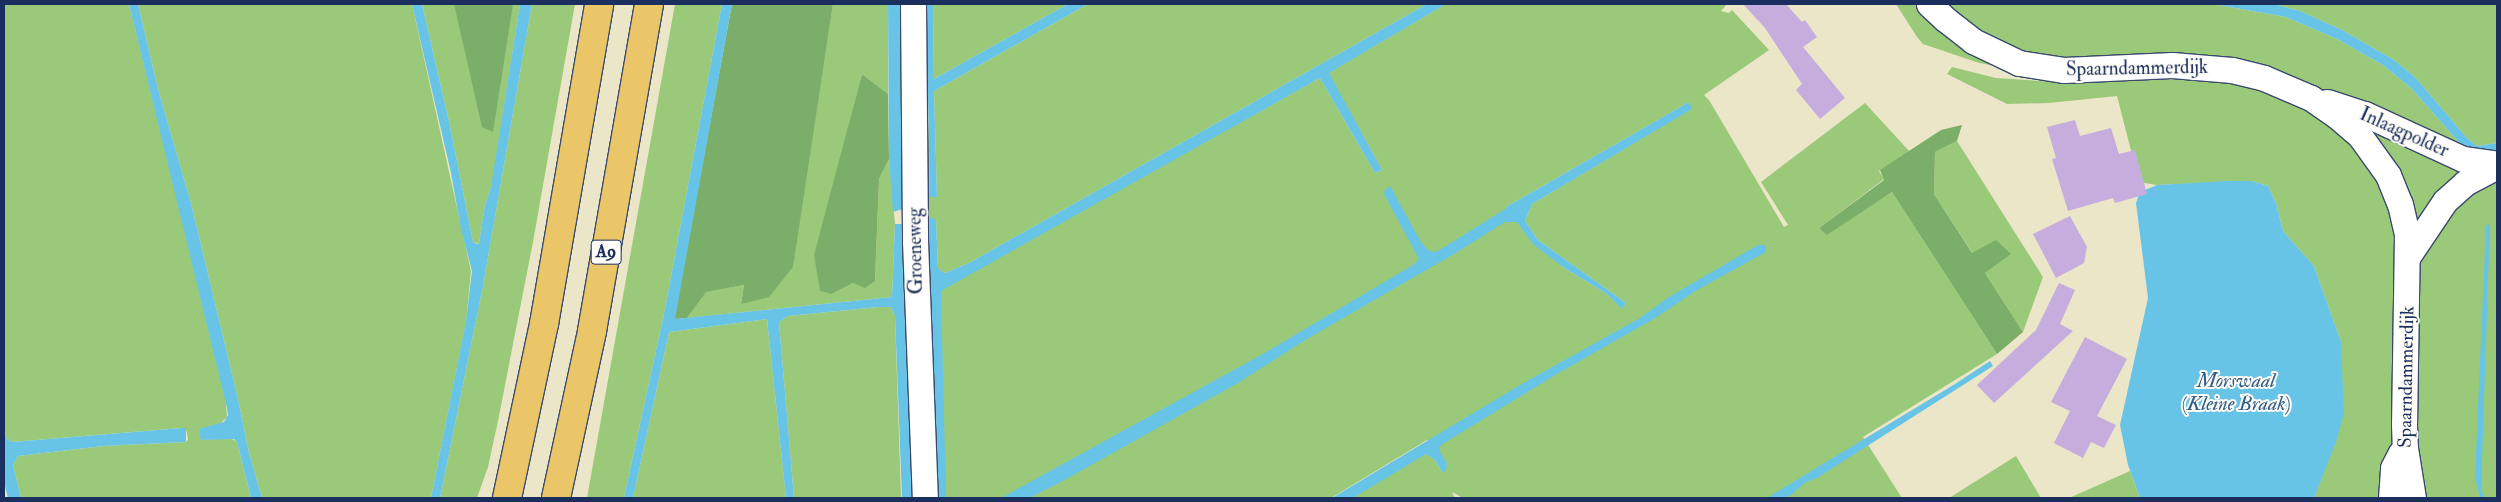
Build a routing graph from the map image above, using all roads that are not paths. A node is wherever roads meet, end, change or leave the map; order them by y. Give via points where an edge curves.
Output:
1 (599, 4) edge
2 (649, 4) edge
3 (914, 4) edge
4 (1929, 4) edge
5 (2311, 98) junction
6 (2497, 165) edge
7 (2408, 256) junction
8 (2405, 448) junction
9 (507, 498) edge
10 (556, 498) edge
11 (925, 498) edge
12 (2392, 498) edge
13 (2413, 498) edge

1 - 9 highway via 544,324
2 - 10 highway, A9 via 594,321
3 - 11 street, Groeneweg via 915,241
4 - 5 street, Spaarndammerdijk via 1973,41 2019,63 2064,70 2172,65 2212,67 2264,78
5 - 6 street, Inlaagpolder via 2365,114 2463,159
5 - 7 street, Spaarndammerdijk via 2348,125 2380,162 2395,190 2403,215
6 - 7 street, Inlaagpolder via 2465,183 2445,201
7 - 8 street, Spaarndammerdijk
8 - 12 street via 2397,457 2394,468
8 - 13 street, Spaarndammerdijk

